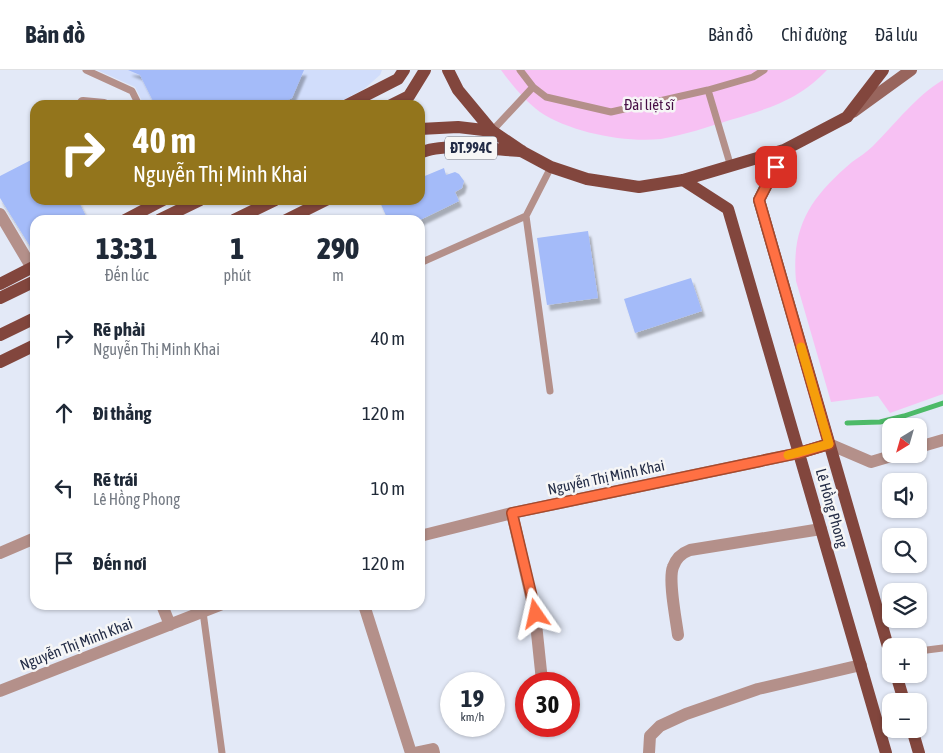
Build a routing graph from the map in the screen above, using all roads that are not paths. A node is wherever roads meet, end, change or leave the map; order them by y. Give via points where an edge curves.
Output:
1 (86, 70) edge
2 (404, 70) edge
3 (425, 70) edge
4 (448, 70) edge
5 (520, 70) edge
6 (764, 70) edge
7 (883, 70) edge
8 (911, 70) edge
9 (533, 87) junction
10 (708, 90) junction
11 (137, 100) edge
12 (357, 100) edge
13 (401, 100) edge
14 (847, 117) junction
15 (425, 129) edge
16 (492, 131) junction
17 (425, 150) edge
18 (784, 150) junction
19 (524, 152) junction
20 (551, 167) junction
21 (731, 167) junction
22 (683, 180) junction
23 (154, 205) edge
24 (187, 205) edge
25 (265, 205) edge
26 (316, 205) edge
27 (0, 214) edge
28 (134, 215) edge
29 (168, 215) edge
30 (244, 215) edge
31 (296, 215) edge
32 (526, 216) junction
33 (425, 261) edge
34 (30, 262) edge
35 (30, 269) edge
36 (30, 282) edge
37 (7, 285) edge
38 (0, 298) edge
39 (30, 322) edge
40 (0, 335) edge
41 (30, 347) edge
42 (0, 362) edge
43 (550, 392) dead end
44 (943, 440) edge
45 (829, 444) junction
46 (928, 444) edge
47 (799, 453) junction
48 (882, 459) edge
49 (512, 513) junction
50 (821, 529) junction
51 (425, 535) edge
52 (30, 540) edge
53 (0, 553) edge
54 (164, 610) edge
55 (207, 610) edge
56 (366, 610) edge
57 (202, 612) junction
58 (170, 625) junction
59 (678, 635) dead end
60 (886, 638) edge
61 (943, 648) edge
62 (927, 650) edge
63 (861, 665) junction
64 (541, 672) edge
65 (0, 691) edge
66 (915, 738) edge
67 (222, 753) edge
68 (413, 753) edge
69 (434, 753) edge
70 (649, 753) edge
71 (886, 753) edge
72 (919, 753) edge

1 - 11 lane via 132,91
2 - 12 main road via 398,79
3 - 13 main road via 409,96
4 - 16 main road via 458,90
5 - 9 lane
6 - 10 lane via 753,77
7 - 14 main road
8 - 14 main road
9 - 10 lane via 546,97 611,112
9 - 16 lane
10 - 21 lane
14 - 18 main road
15 - 16 main road, ĐT.994C via 458,127
16 - 19 main road
17 - 19 main road, ĐT.994C
18 - 21 main road
18 - 45 main road, Lê Hồng Phong via 759,200
19 - 20 main road
20 - 22 main road via 587,179 639,187
20 - 32 lane
21 - 22 main road
22 - 47 main road, Lê Hồng Phong via 728,209
23 - 28 main road
24 - 29 main road
25 - 30 main road
26 - 31 main road
27 - 34 street
32 - 33 lane
32 - 43 lane
35 - 37 main road
36 - 37 main road
37 - 38 main road
39 - 40 main road
41 - 42 main road
44 - 46 street
45 - 47 main road
45 - 48 street via 871,462
45 - 60 main road, Lê Hồng Phong
47 - 49 street, Nguyễn Thị Minh Khai
47 - 50 main road, Lê Hồng Phong
49 - 51 street, Nguyễn Thị Minh Khai
49 - 64 street via 536,614
50 - 59 street via 684,552 672,569
50 - 63 main road, Lê Hồng Phong
52 - 53 street
54 - 58 street
55 - 57 street, Nguyễn Thị Minh Khai
56 - 68 street
57 - 58 street, Nguyễn Thị Minh Khai
57 - 67 lane
58 - 65 street, Nguyễn Thị Minh Khai
61 - 62 lane
63 - 70 street via 758,689 686,714 660,726 650,736
63 - 71 main road, Lê Hồng Phong
66 - 72 main road
68 - 69 street via 433,749

